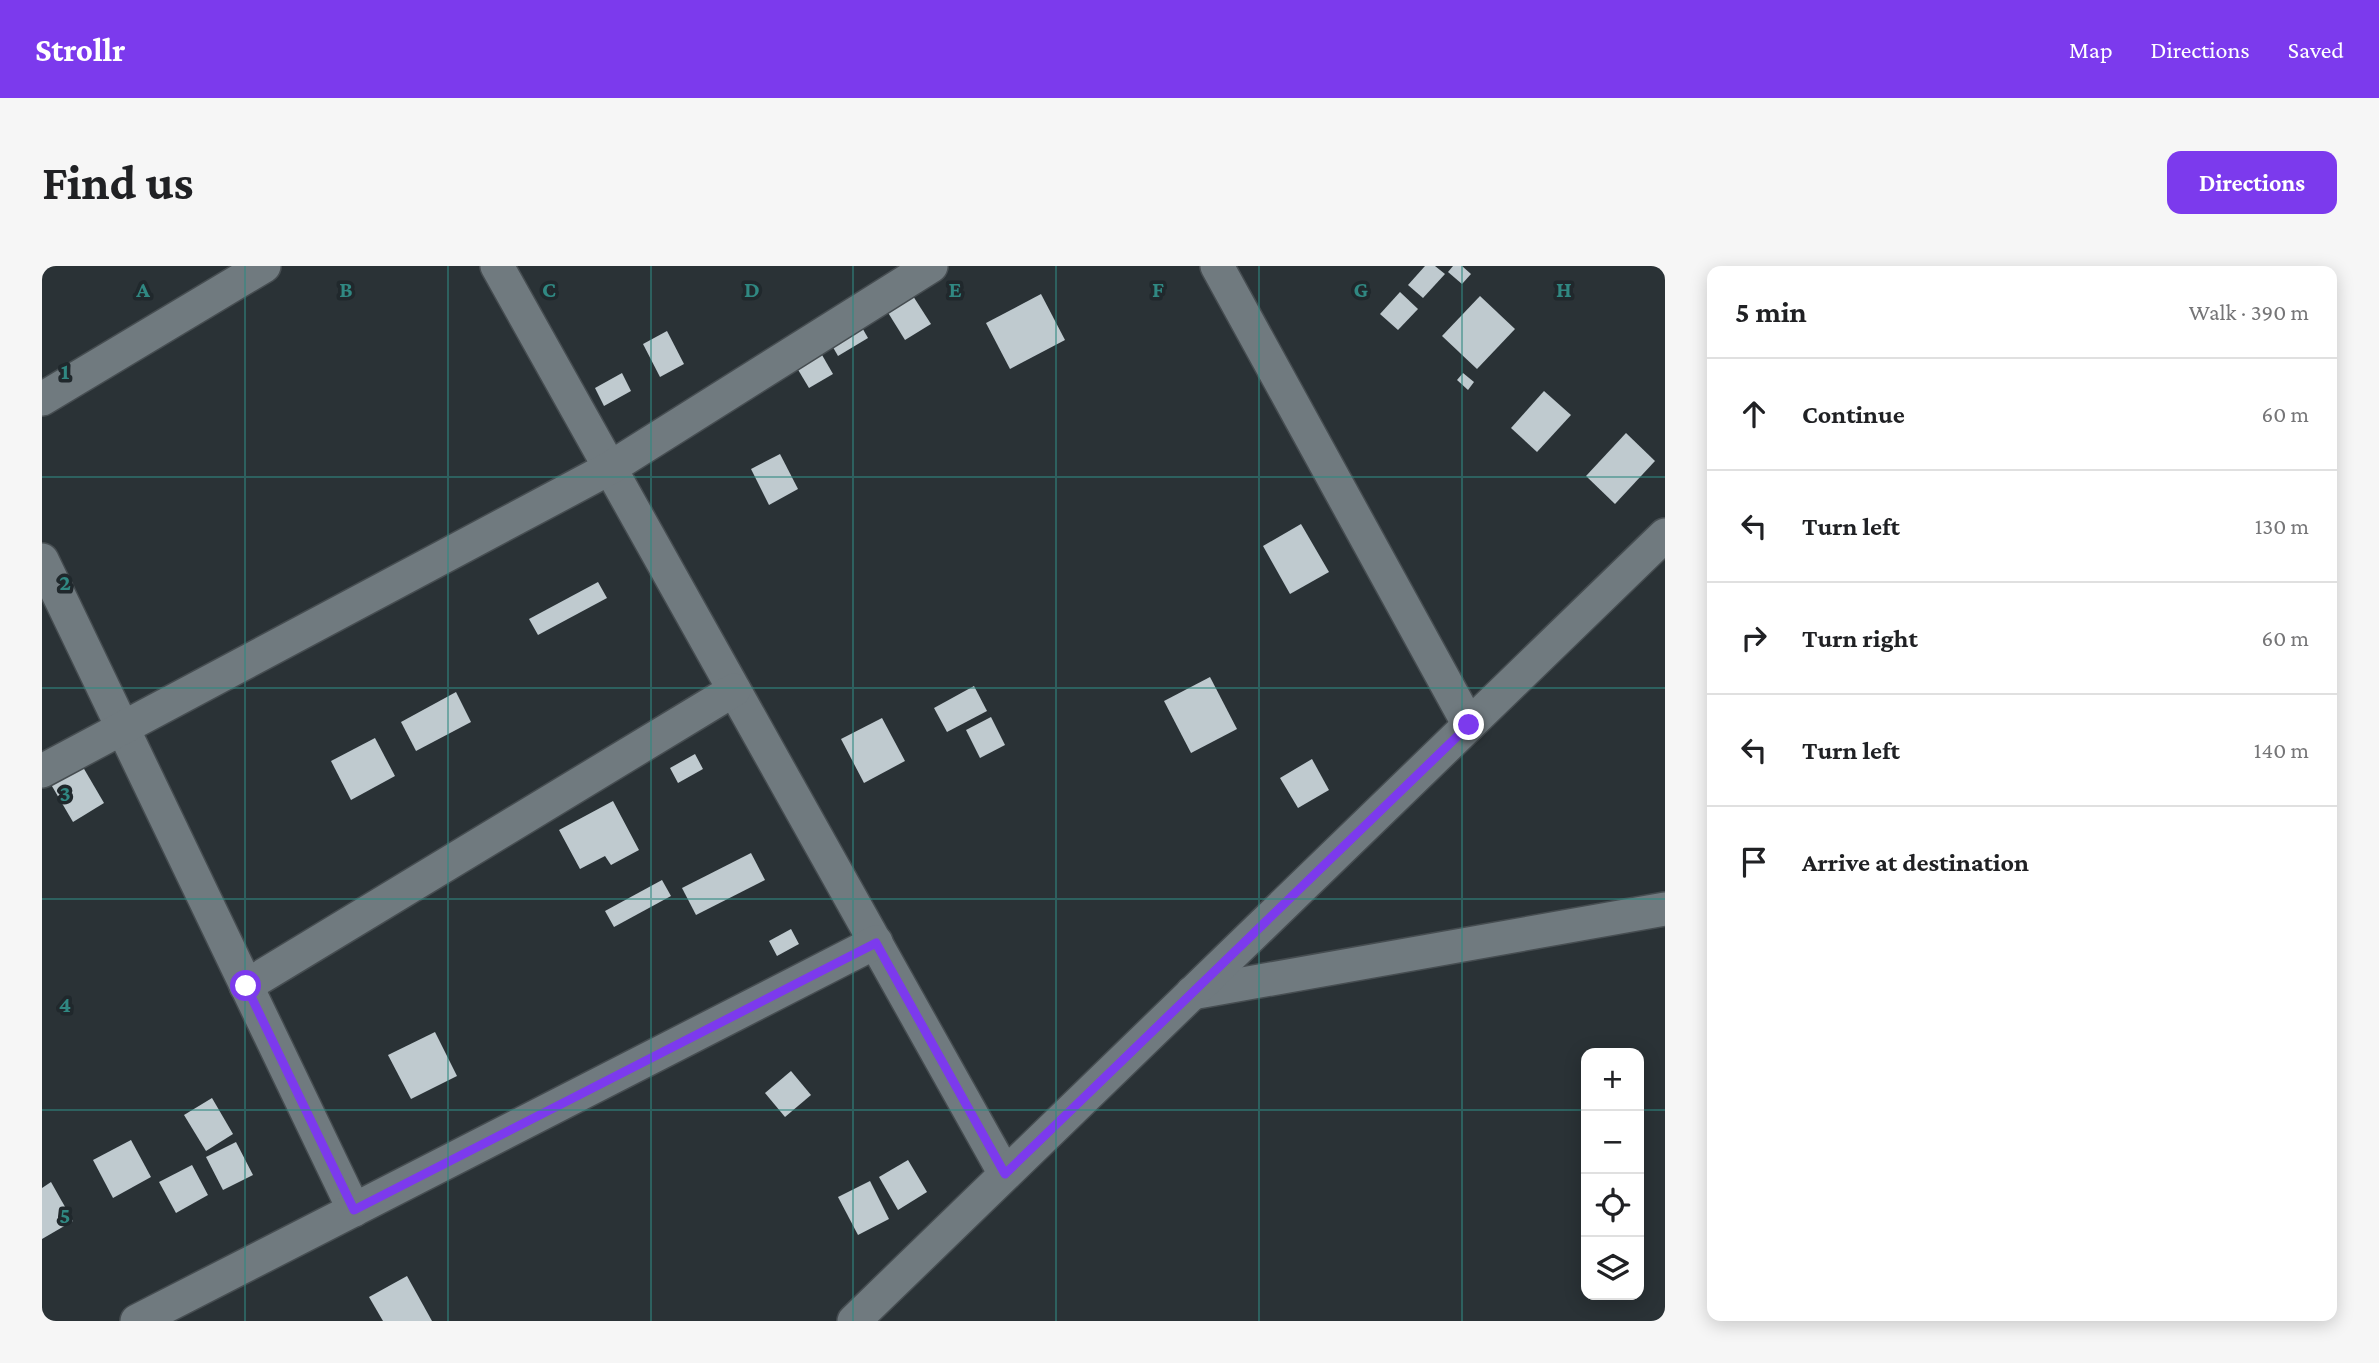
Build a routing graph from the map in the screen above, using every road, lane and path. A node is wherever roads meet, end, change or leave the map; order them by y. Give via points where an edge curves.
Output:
1 (264, 266) edge
2 (497, 266) edge
3 (931, 266) edge
4 (1217, 266) edge
5 (42, 399) edge
6 (610, 468) junction
7 (1665, 535) edge
8 (42, 560) edge
9 (734, 690) junction
10 (1469, 725) junction
11 (122, 727) junction
12 (42, 771) edge
13 (1665, 909) edge
14 (876, 943) junction
15 (246, 986) junction
16 (1192, 993) junction
17 (1005, 1174) junction
18 (354, 1210) junction
19 (137, 1321) edge
20 (854, 1321) edge

1 - 5 street
2 - 6 street
3 - 6 street
4 - 10 street
6 - 9 street
6 - 11 street
7 - 10 street
8 - 11 street
9 - 14 street
9 - 15 street
10 - 16 street
11 - 12 street
11 - 15 street
13 - 16 street
14 - 17 street
14 - 18 street
15 - 18 street
16 - 17 street
17 - 20 street
18 - 19 street

